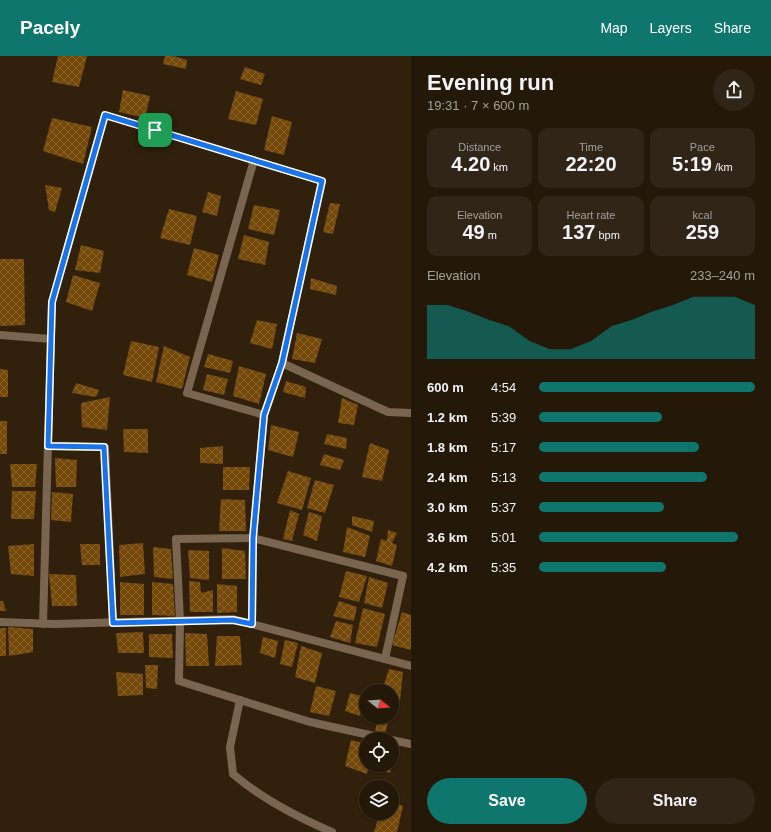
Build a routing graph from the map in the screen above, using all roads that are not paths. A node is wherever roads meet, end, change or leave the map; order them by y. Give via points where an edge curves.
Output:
1 (254, 160) junction
2 (0, 334) edge
3 (51, 339) junction
4 (282, 363) junction
5 (411, 413) edge
6 (264, 415) junction
7 (48, 446) junction
8 (253, 538) junction
9 (180, 621) junction
10 (0, 622) edge
11 (113, 623) junction
12 (44, 624) junction
13 (252, 624) junction
14 (385, 659) junction
15 (411, 666) edge
16 (240, 700) junction
17 (359, 733) edge
18 (399, 741) edge
19 (411, 744) edge
20 (332, 832) edge

1 - 3 street via 105,115 52,302
1 - 4 street via 322,181
1 - 6 street via 187,393
2 - 3 street
3 - 7 street
4 - 5 street via 388,412
4 - 6 street
6 - 8 street
7 - 11 street via 104,447
7 - 12 street
8 - 9 street via 176,539
8 - 13 street
8 - 14 street via 404,576
9 - 11 street
9 - 13 street via 233,620
9 - 16 street via 179,681
10 - 12 street
11 - 12 street
13 - 14 street
14 - 15 street
16 - 17 street via 310,722
16 - 20 street via 230,748 233,774 246,785 300,818
18 - 19 street

